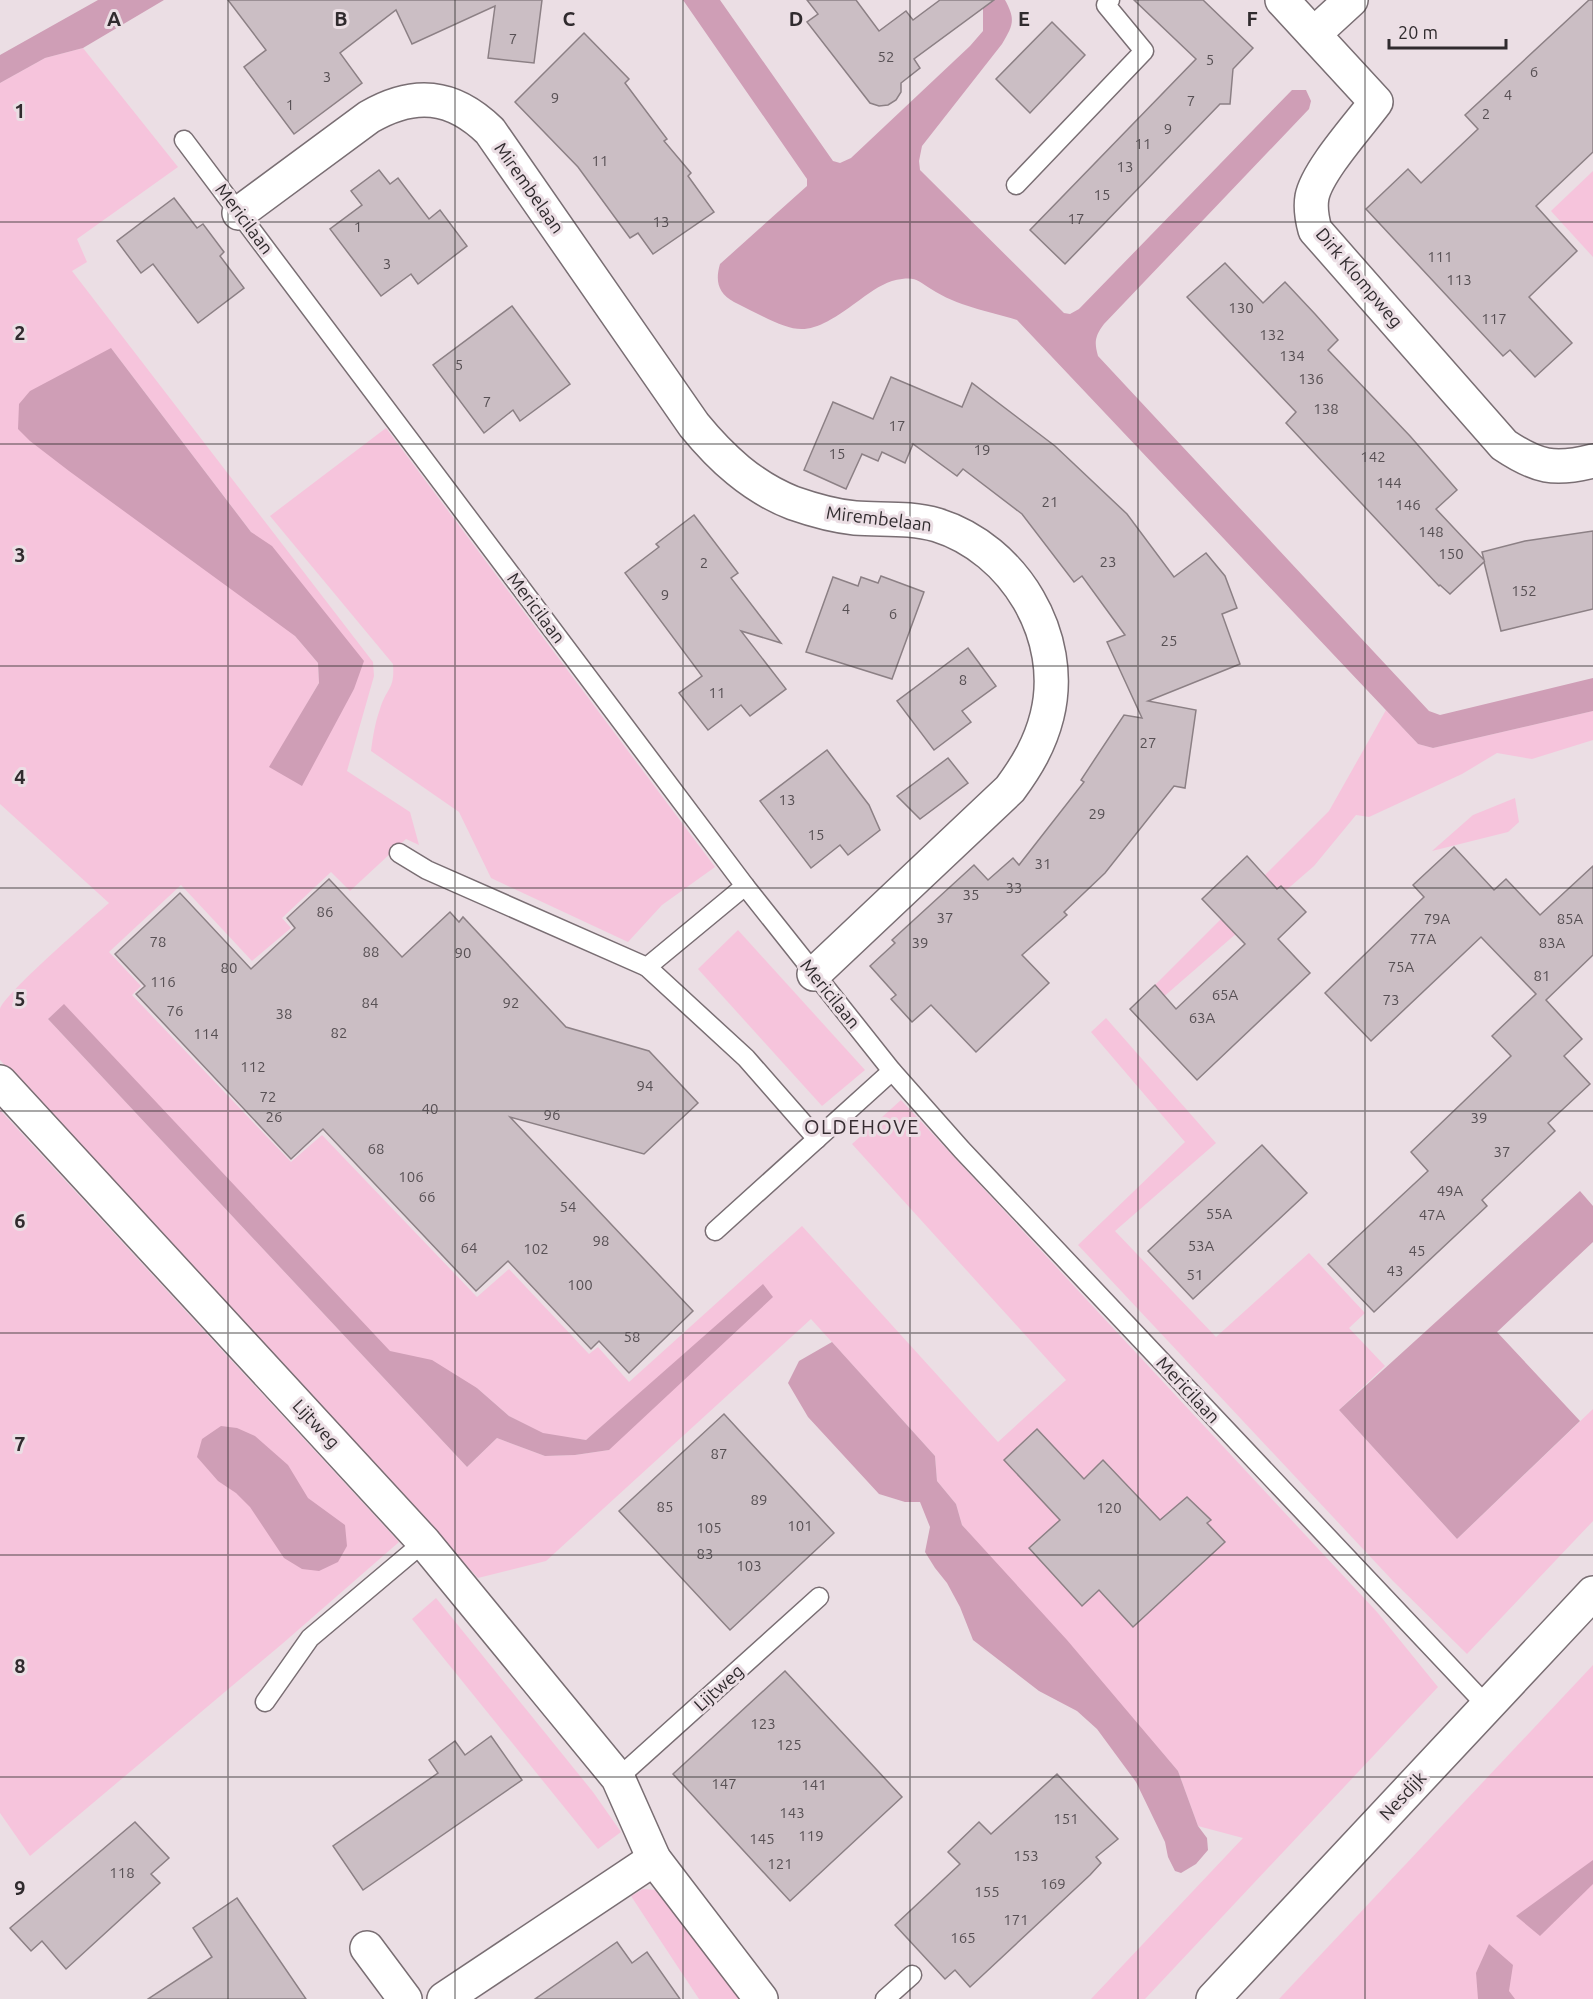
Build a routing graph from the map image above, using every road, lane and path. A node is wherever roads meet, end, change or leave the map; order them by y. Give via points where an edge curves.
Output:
1 (1110, 0) edge
2 (1282, 0) edge
3 (1351, 0) edge
4 (1314, 34) junction
5 (184, 140) dead end
6 (1016, 185) dead end
7 (239, 213) junction
8 (1593, 461) edge
9 (399, 853) dead end
10 (745, 886) junction
11 (647, 967) junction
12 (814, 974) junction
13 (892, 1071) junction
14 (0, 1082) edge
15 (817, 1139) junction
16 (715, 1231) dead end
17 (424, 1542) junction
18 (1593, 1593) edge
19 (819, 1597) dead end
20 (266, 1702) dead end
21 (1487, 1706) junction
22 (618, 1778) junction
23 (654, 1858) junction
24 (367, 1947) dead end
25 (912, 1975) dead end
26 (405, 1999) edge
27 (444, 1999) edge
28 (761, 1999) edge
29 (885, 1999) edge
30 (1213, 1999) edge

1 - 6 lane via 1106,4 1144,51
2 - 4 street, Dirk Klompweg
3 - 4 street
4 - 8 street, Dirk Klompweg via 1376,102 1317,184 1311,216 1315,230 1504,445 1547,467
5 - 7 lane, Mericilaan
7 - 10 lane, Mericilaan
7 - 12 street, Mirembelaan via 384,108 418,99 456,106 490,131 694,425 737,470 763,488 822,512 915,521 957,533 996,559 1017,581 1043,630 1051,686 1040,740 1028,765 1010,789
9 - 11 lane via 427,870
10 - 11 lane
10 - 12 lane, Mericilaan
11 - 15 lane via 746,1058
12 - 13 lane, Mericilaan
13 - 15 lane
13 - 21 lane, Mericilaan
14 - 17 street, Lijtweg
15 - 16 lane
17 - 20 lane via 310,1638
17 - 22 street, Lijtweg
18 - 21 street, Nesdijk
19 - 22 lane, Lijtweg
21 - 30 street, Nesdijk
22 - 23 street, Lijtweg
23 - 27 street
23 - 28 street, Lijtweg
24 - 26 street
25 - 29 lane

